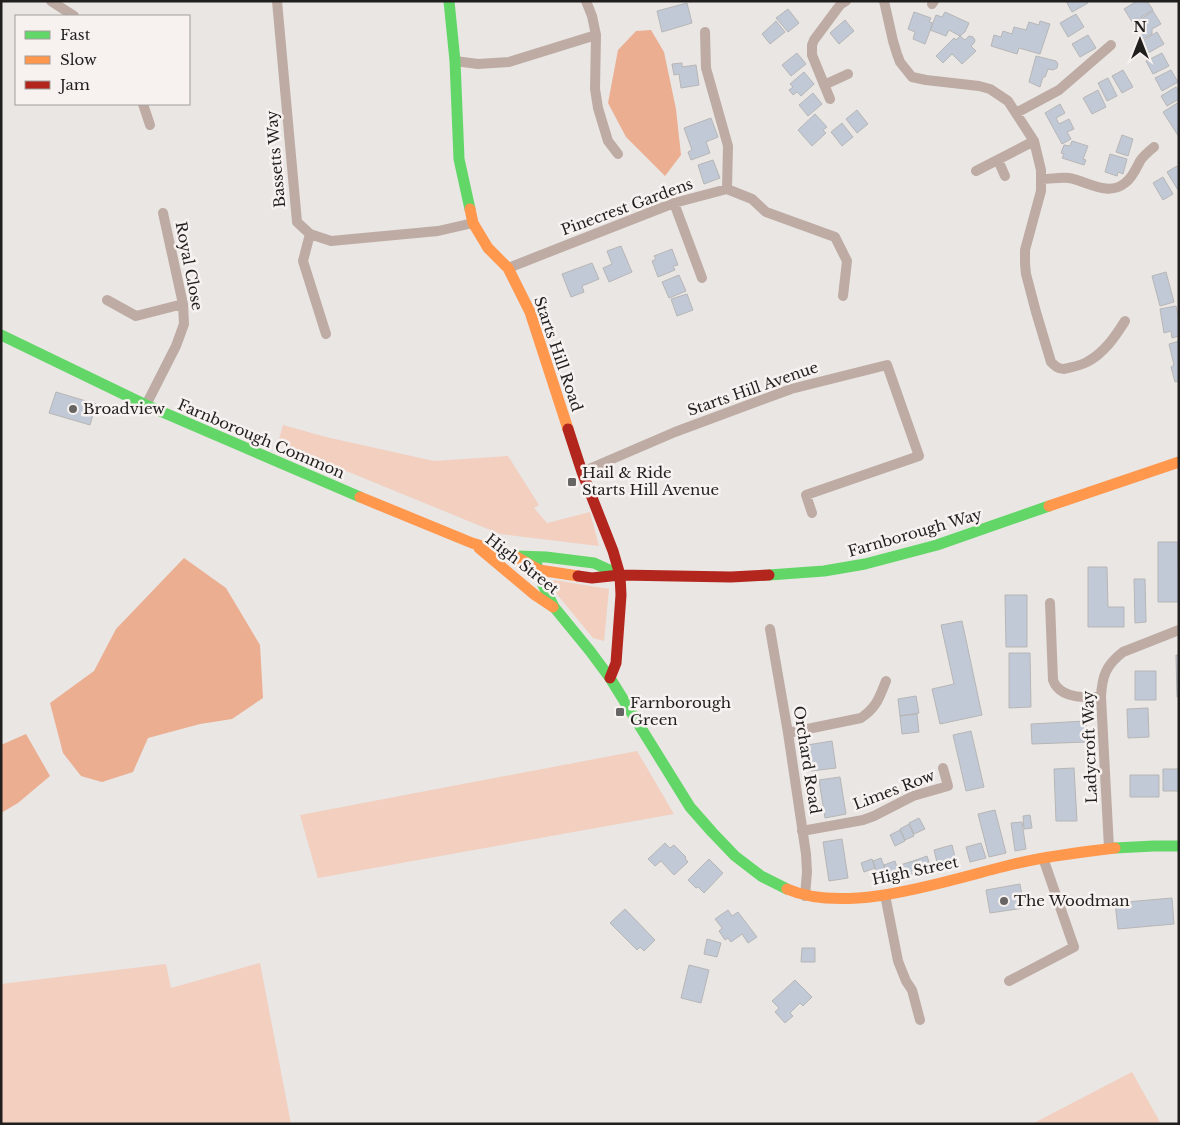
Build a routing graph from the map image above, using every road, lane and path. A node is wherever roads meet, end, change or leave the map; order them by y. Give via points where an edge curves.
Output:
1 (51, 1) edge
2 (277, 1) edge
3 (449, 1) edge
4 (586, 1) edge
5 (846, 1) edge
6 (884, 1) edge
7 (72, 15) edge
8 (705, 32) dead end
9 (596, 35) junction
10 (1112, 45) dead end
11 (455, 60) junction
12 (848, 74) dead end
13 (824, 85) junction
14 (830, 99) dead end
15 (144, 105) edge
16 (1016, 114) junction
17 (150, 125) dead end
18 (1034, 141) junction
19 (1154, 147) dead end
20 (618, 154) dead end
21 (998, 160) junction
22 (976, 171) dead end
23 (1004, 176) dead end
24 (1042, 179) junction
25 (727, 189) junction
26 (674, 203) junction
27 (163, 213) dead end
28 (473, 223) junction
29 (310, 234) junction
30 (508, 268) junction
31 (702, 278) dead end
32 (843, 296) dead end
33 (107, 300) dead end
34 (184, 304) junction
35 (1126, 321) dead end
36 (326, 334) dead end
37 (1, 335) edge
38 (146, 405) junction
39 (1179, 462) edge
40 (582, 472) junction
41 (812, 513) dead end
42 (472, 543) junction
43 (515, 556) junction
44 (529, 557) junction
45 (539, 570) junction
46 (620, 575) junction
47 (1050, 603) dead end
48 (554, 608) junction
49 (770, 629) dead end
50 (1179, 630) edge
51 (610, 678) junction
52 (886, 681) dead end
53 (1101, 697) junction
54 (788, 733) junction
55 (943, 768) dead end
56 (802, 831) junction
57 (1179, 846) edge
58 (1109, 848) junction
59 (1043, 858) junction
60 (885, 895) junction
61 (805, 896) junction
62 (1009, 981) dead end
63 (920, 1020) dead end

1 - 7 street
2 - 29 street, Bassetts Way via 297,222
3 - 11 main road, Starts Hill Road
4 - 9 street
5 - 13 street via 812,45 812,55
6 - 16 street via 892,41 900,62 912,77 990,89 1008,101
8 - 25 street via 706,68 728,146
9 - 11 street via 509,62 478,64
9 - 20 street via 595,90 598,108 608,141
10 - 16 street via 1059,90
11 - 28 main road, Starts Hill Road via 459,159
12 - 13 street
13 - 14 street
15 - 17 street
16 - 18 street
18 - 21 street
18 - 24 street
19 - 24 street via 1146,153 1126,183 1113,189 1068,178
21 - 22 street
21 - 23 street
24 - 35 street via 1025,264 1051,362 1060,369 1086,362 1106,347
25 - 26 street, Pinecrest Gardens
25 - 32 street via 752,199 766,212 835,236 848,261
26 - 30 street, Pinecrest Gardens
26 - 31 street
27 - 34 street, Royal Close
28 - 29 street via 438,231 331,241
28 - 30 main road, Starts Hill Road via 488,248
29 - 36 street via 303,261
30 - 40 main road, Starts Hill Road via 530,312
33 - 34 street via 136,316
34 - 38 street, Royal Close via 184,324 176,346
37 - 38 main road, Farnborough Common
38 - 42 main road, Farnborough Common
39 - 46 main road, Farnborough Way via 946,542 865,564 773,576
40 - 41 street, Starts Hill Avenue via 675,432 791,389 887,364 919,456 806,495
40 - 46 main road, Starts Hill Road
42 - 43 main road, Farnborough Common
42 - 48 main road, High Street
43 - 44 main road, Farnborough Common
43 - 45 main road, Farnborough Common
44 - 45 main road, High Street
44 - 46 main road, Farnborough Common via 594,563
45 - 46 main road, Farnborough Common via 592,578
45 - 48 main road, High Street
46 - 51 main road via 616,663
47 - 53 street via 1053,680 1065,693
48 - 51 main road, High Street
49 - 54 street, Orchard Road
50 - 53 street, Ladycroft Way via 1116,657 1102,682
51 - 61 main road, High Street via 690,808 705,825 738,859 759,875
52 - 54 street via 871,711 861,718
53 - 58 street, Ladycroft Way
54 - 56 street, Orchard Road
55 - 56 street, Limes Row via 948,786 913,796 863,820
56 - 61 street, Orchard Road via 807,872
57 - 58 main road, High Street
58 - 59 main road, High Street
59 - 60 main road, High Street
59 - 62 street via 1074,947
60 - 61 main road, High Street via 854,898
60 - 63 street via 898,962 912,990

